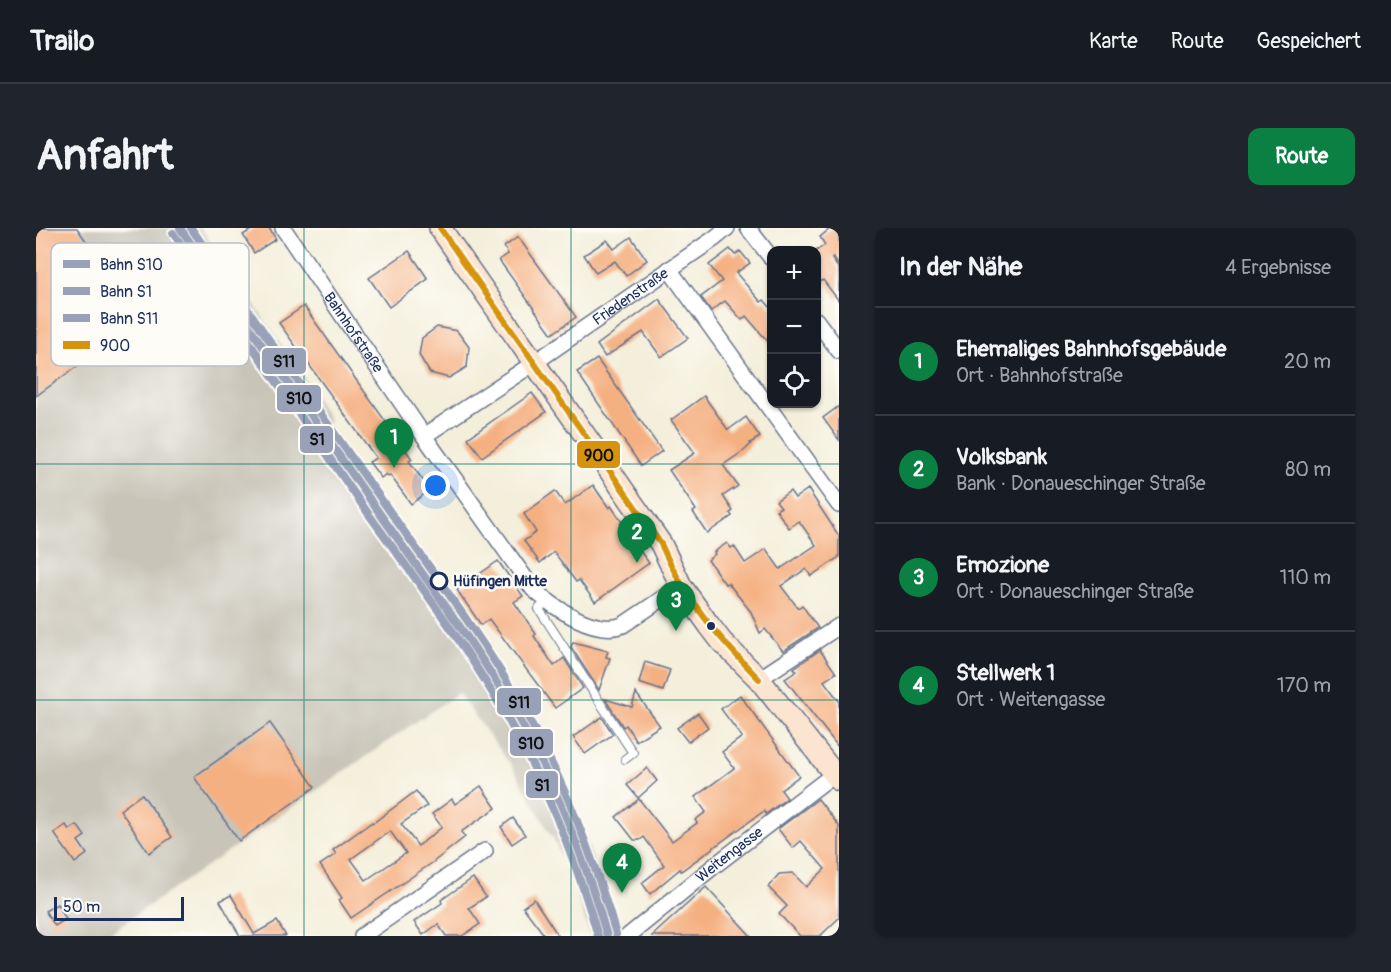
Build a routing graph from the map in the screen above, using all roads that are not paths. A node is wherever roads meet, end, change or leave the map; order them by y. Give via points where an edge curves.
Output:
1 (283, 228) edge
2 (440, 228) edge
3 (727, 228) edge
4 (748, 228) edge
5 (767, 254) edge
6 (669, 269) junction
7 (821, 327) edge
8 (839, 351) edge
9 (534, 363) junction
10 (424, 436) junction
11 (839, 505) edge
12 (681, 586) junction
13 (546, 601) junction
14 (839, 626) edge
15 (759, 679) junction
16 (625, 759) dead end
17 (837, 777) edge
18 (485, 851) dead end
19 (362, 936) edge
20 (628, 936) edge

1 - 10 street, Bahnhofstraße
2 - 9 main road
3 - 6 street, Friedenstraße
4 - 5 street
6 - 9 street, Friedenstraße
6 - 11 street
7 - 8 street
9 - 10 street
9 - 12 main road via 661,544
10 - 13 street, Bahnhofstraße via 533,589
12 - 13 street, Bahnhofstraße via 614,629 598,627
12 - 15 main road via 722,642
13 - 16 lane via 539,609 633,753
14 - 15 street
15 - 17 main road
17 - 20 street, Weitengasse via 714,866
18 - 19 street

